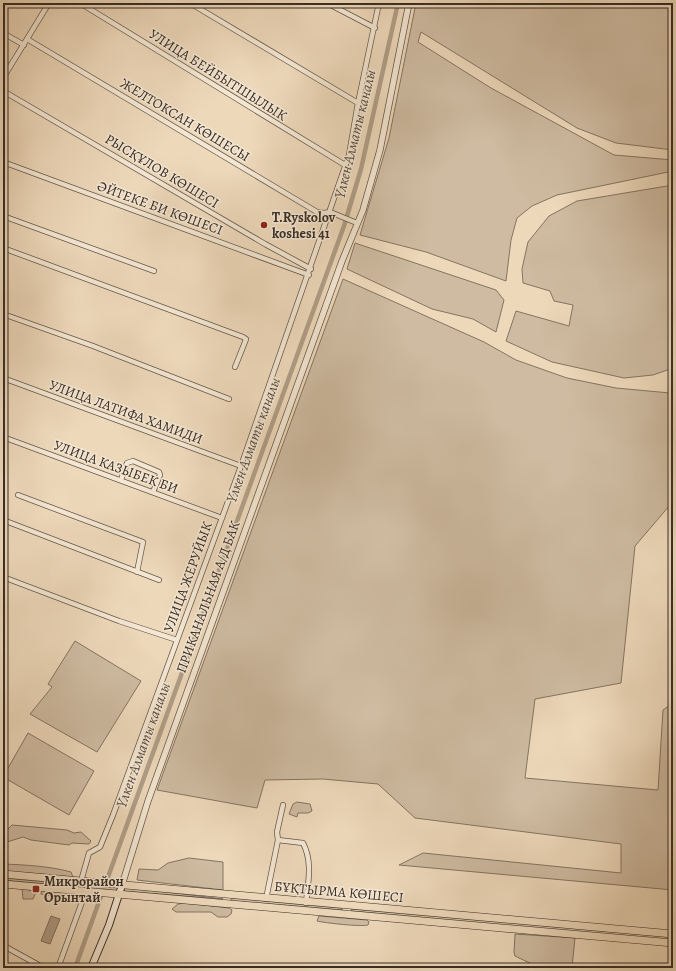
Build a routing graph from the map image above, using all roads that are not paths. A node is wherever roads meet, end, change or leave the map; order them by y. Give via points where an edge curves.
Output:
1 (49, 3) edge
2 (80, 3) edge
3 (190, 3) edge
4 (327, 3) edge
5 (380, 3) edge
6 (409, 3) edge
7 (375, 28) junction
8 (3, 32) edge
9 (27, 38) junction
10 (24, 44) junction
11 (3, 78) edge
12 (3, 91) edge
13 (358, 103) junction
14 (3, 162) edge
15 (345, 165) junction
16 (332, 212) junction
17 (3, 216) edge
18 (357, 223) junction
19 (3, 248) edge
20 (311, 269) junction
21 (154, 271) dead end
22 (309, 275) junction
23 (3, 314) edge
24 (235, 368) dead end
25 (3, 378) edge
26 (229, 398) dead end
27 (3, 437) edge
28 (241, 466) junction
29 (121, 480) junction
30 (153, 492) junction
31 (18, 495) dead end
32 (222, 518) junction
33 (3, 520) edge
34 (137, 572) junction
35 (3, 577) edge
36 (159, 580) dead end
37 (177, 640) junction
38 (283, 805) dead end
39 (278, 840) junction
40 (3, 874) edge
41 (81, 881) junction
42 (3, 884) edge
43 (120, 885) junction
44 (88, 891) junction
45 (120, 895) junction
46 (228, 896) junction
47 (266, 899) junction
48 (306, 903) junction
49 (227, 904) junction
50 (347, 906) junction
51 (346, 914) junction
52 (673, 934) edge
53 (673, 944) edge
54 (4, 946) dead end
55 (44, 968) edge
56 (58, 968) edge
57 (91, 968) edge

1 - 9 street
2 - 15 street, УЛИЦА БЕЙБЫТШЫЛЫК
3 - 13 street
4 - 7 street
5 - 7 street
6 - 18 street, ПРИКАНАЛЬНАЯ А/Д БАК via 380,150
7 - 13 street
8 - 10 street
9 - 10 street
9 - 16 street, ЖЕЛТОКСАН КӨШЕСЫ via 317,212
10 - 11 street
12 - 20 street, РЫСҚҰЛОВ КӨШЕСІ
13 - 15 street
14 - 22 street, ӘЙТЕКЕ БИ КӨШЕСІ
15 - 16 street
16 - 18 street, ЖЕЛТОКСАН КӨШЕСЫ
16 - 20 street
17 - 21 street
18 - 43 street, ПРИКАНАЛЬНАЯ А/Д БАК
19 - 24 street via 243,337 246,339
20 - 22 street
22 - 28 street, УЛИЦА ЖЕРУЙЫК
23 - 26 street
25 - 28 street, УЛИЦА ЛАТИФА ХАМИДИ
27 - 29 street, УЛИЦА КАЗЫБЕК БИ
28 - 32 street, УЛИЦА ЖЕРУЙЫК
29 - 30 street, УЛИЦА КАЗЫБЕК БИ
29 - 30 street via 127,463 133,461 159,472
30 - 32 street, УЛИЦА КАЗЫБЕК БИ
31 - 34 street via 143,542
32 - 37 street, УЛИЦА ЖЕРУЙЫК
33 - 34 street
34 - 36 street
35 - 37 street
37 - 41 street, УЛИЦА ЖЕРУЙЫК via 100,848 89,853
38 - 39 street via 277,832
39 - 47 street
39 - 48 street via 301,842 305,847 309,872
40 - 41 main road, БҰҚТЫРМА КӨШЕСІ
41 - 43 main road, БҰҚТЫРМА КӨШЕСІ
42 - 44 main road, БҰҚТЫРМА КӨШЕСІ
43 - 45 main road, ПРИКАНАЛЬНАЯ А/Д БАК
43 - 46 main road, БҰҚТЫРМА КӨШЕСІ
44 - 45 main road, БҰҚТЫРМА КӨШЕСІ
44 - 56 street
45 - 49 main road, БҰҚТЫРМА КӨШЕСІ
45 - 57 main road, ПРИКАНАЛЬНАЯ А/Д БАК
46 - 47 main road, БҰҚТЫРМА КӨШЕСІ
46 - 49 main road
47 - 48 main road, БҰҚТЫРМА КӨШЕСІ
48 - 50 main road, БҰҚТЫРМА КӨШЕСІ
49 - 51 main road, БҰҚТЫРМА КӨШЕСІ
50 - 51 main road
50 - 52 main road, БҰҚТЫРМА КӨШЕСІ
51 - 53 main road, БҰҚТЫРМА КӨШЕСІ
54 - 55 street

